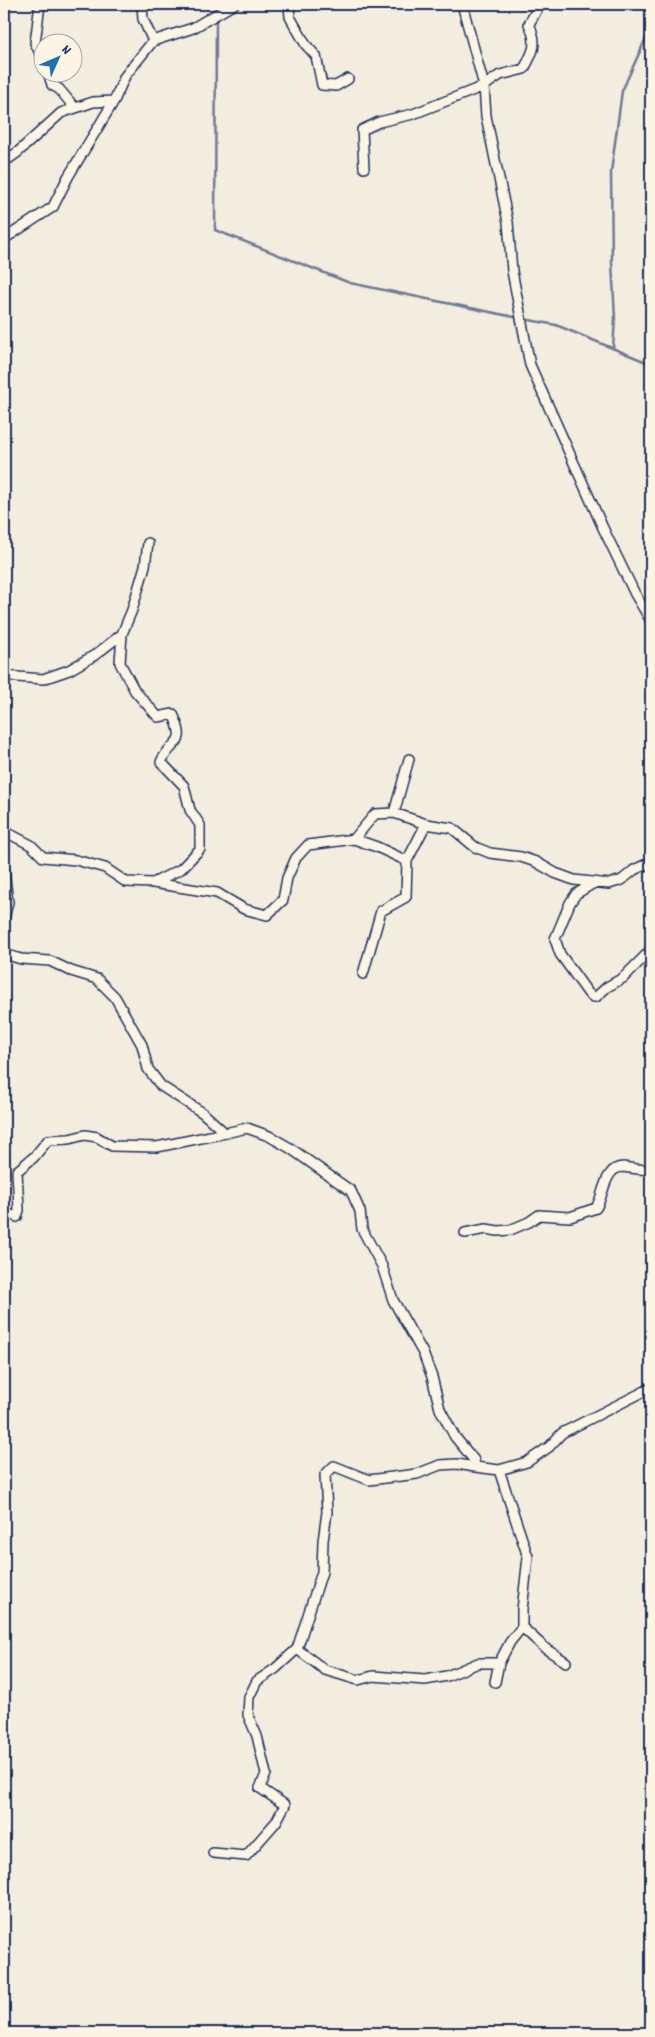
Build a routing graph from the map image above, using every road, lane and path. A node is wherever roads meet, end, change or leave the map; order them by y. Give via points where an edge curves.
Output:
1 (40, 4) edge
2 (142, 4) edge
3 (234, 4) edge
4 (289, 4) edge
5 (462, 4) edge
6 (540, 4) edge
7 (37, 32) edge
8 (153, 41) junction
9 (348, 79) dead end
10 (51, 82) edge
11 (484, 86) junction
12 (114, 101) junction
13 (74, 108) junction
14 (4, 162) edge
15 (364, 168) dead end
16 (4, 239) edge
17 (148, 543) dead end
18 (651, 621) edge
19 (122, 634) junction
20 (4, 676) edge
21 (409, 759) dead end
22 (394, 813) junction
23 (426, 824) junction
24 (4, 830) edge
25 (354, 839) junction
26 (407, 862) junction
27 (651, 862) edge
28 (4, 871) edge
29 (153, 883) junction
30 (594, 883) junction
31 (4, 919) edge
32 (651, 950) edge
33 (4, 954) edge
34 (363, 974) dead end
35 (225, 1133) junction
36 (651, 1169) edge
37 (5, 1215) edge
38 (465, 1233) dead end
39 (651, 1388) edge
40 (475, 1467) junction
41 (499, 1470) junction
42 (522, 1627) junction
43 (297, 1649) junction
44 (566, 1662) dead end
45 (496, 1663) junction
46 (496, 1679) dead end
47 (214, 1853) dead end

1 - 7 street
2 - 8 street
3 - 8 street via 192,28
4 - 9 street via 290,17 316,56 322,85 336,86
5 - 11 street
6 - 11 street via 529,24 535,37 532,55 524,69 500,75
8 - 12 street via 125,76
10 - 13 street
11 - 15 street via 414,114 379,122 362,130
11 - 18 street via 486,116 508,222 514,280 530,365 603,528
12 - 13 street via 93,102
12 - 16 street via 53,207
13 - 14 street via 61,112
17 - 19 street via 145,566
19 - 20 street via 70,670 43,679
19 - 29 street via 120,663 136,691 158,717 173,714 180,730 178,742 161,762 184,786 190,810 200,825 200,849 181,869
21 - 22 street
22 - 23 street
22 - 25 street via 375,814
23 - 26 street
23 - 30 street via 452,828 476,847 490,853 521,857 574,880
24 - 29 street via 43,856 105,868 126,882
25 - 26 street
25 - 29 street via 308,845 296,858 287,878 283,900 268,915 244,909 217,893
26 - 34 street via 406,897 381,911
27 - 30 street via 622,880 609,884
28 - 31 street via 8,902
30 - 32 street via 576,894 555,939 560,954 588,993 596,997 623,978
33 - 35 street via 50,961 97,979 115,997 142,1045 148,1069 161,1086 203,1113
35 - 37 street via 157,1147 112,1146 97,1137 84,1135 48,1140 17,1171 19,1210 17,1217
35 - 40 street via 247,1128 269,1136 351,1191 360,1211 362,1229 382,1266 392,1300 423,1353 440,1409 455,1437 474,1460
36 - 38 street via 620,1167 614,1170 603,1187 596,1208 580,1214 570,1217 539,1215 510,1230 486,1229
39 - 41 street via 562,1434 526,1462
40 - 41 street
40 - 43 street via 440,1465 418,1474 369,1480 334,1466 325,1475 327,1512 322,1572
41 - 42 street via 528,1558
42 - 44 street
42 - 45 street
43 - 45 street via 325,1670 358,1680 373,1676 425,1680 447,1676 478,1663
43 - 47 street via 258,1680 249,1697 248,1715 266,1774 260,1788 285,1805 276,1822 246,1856
45 - 46 street

